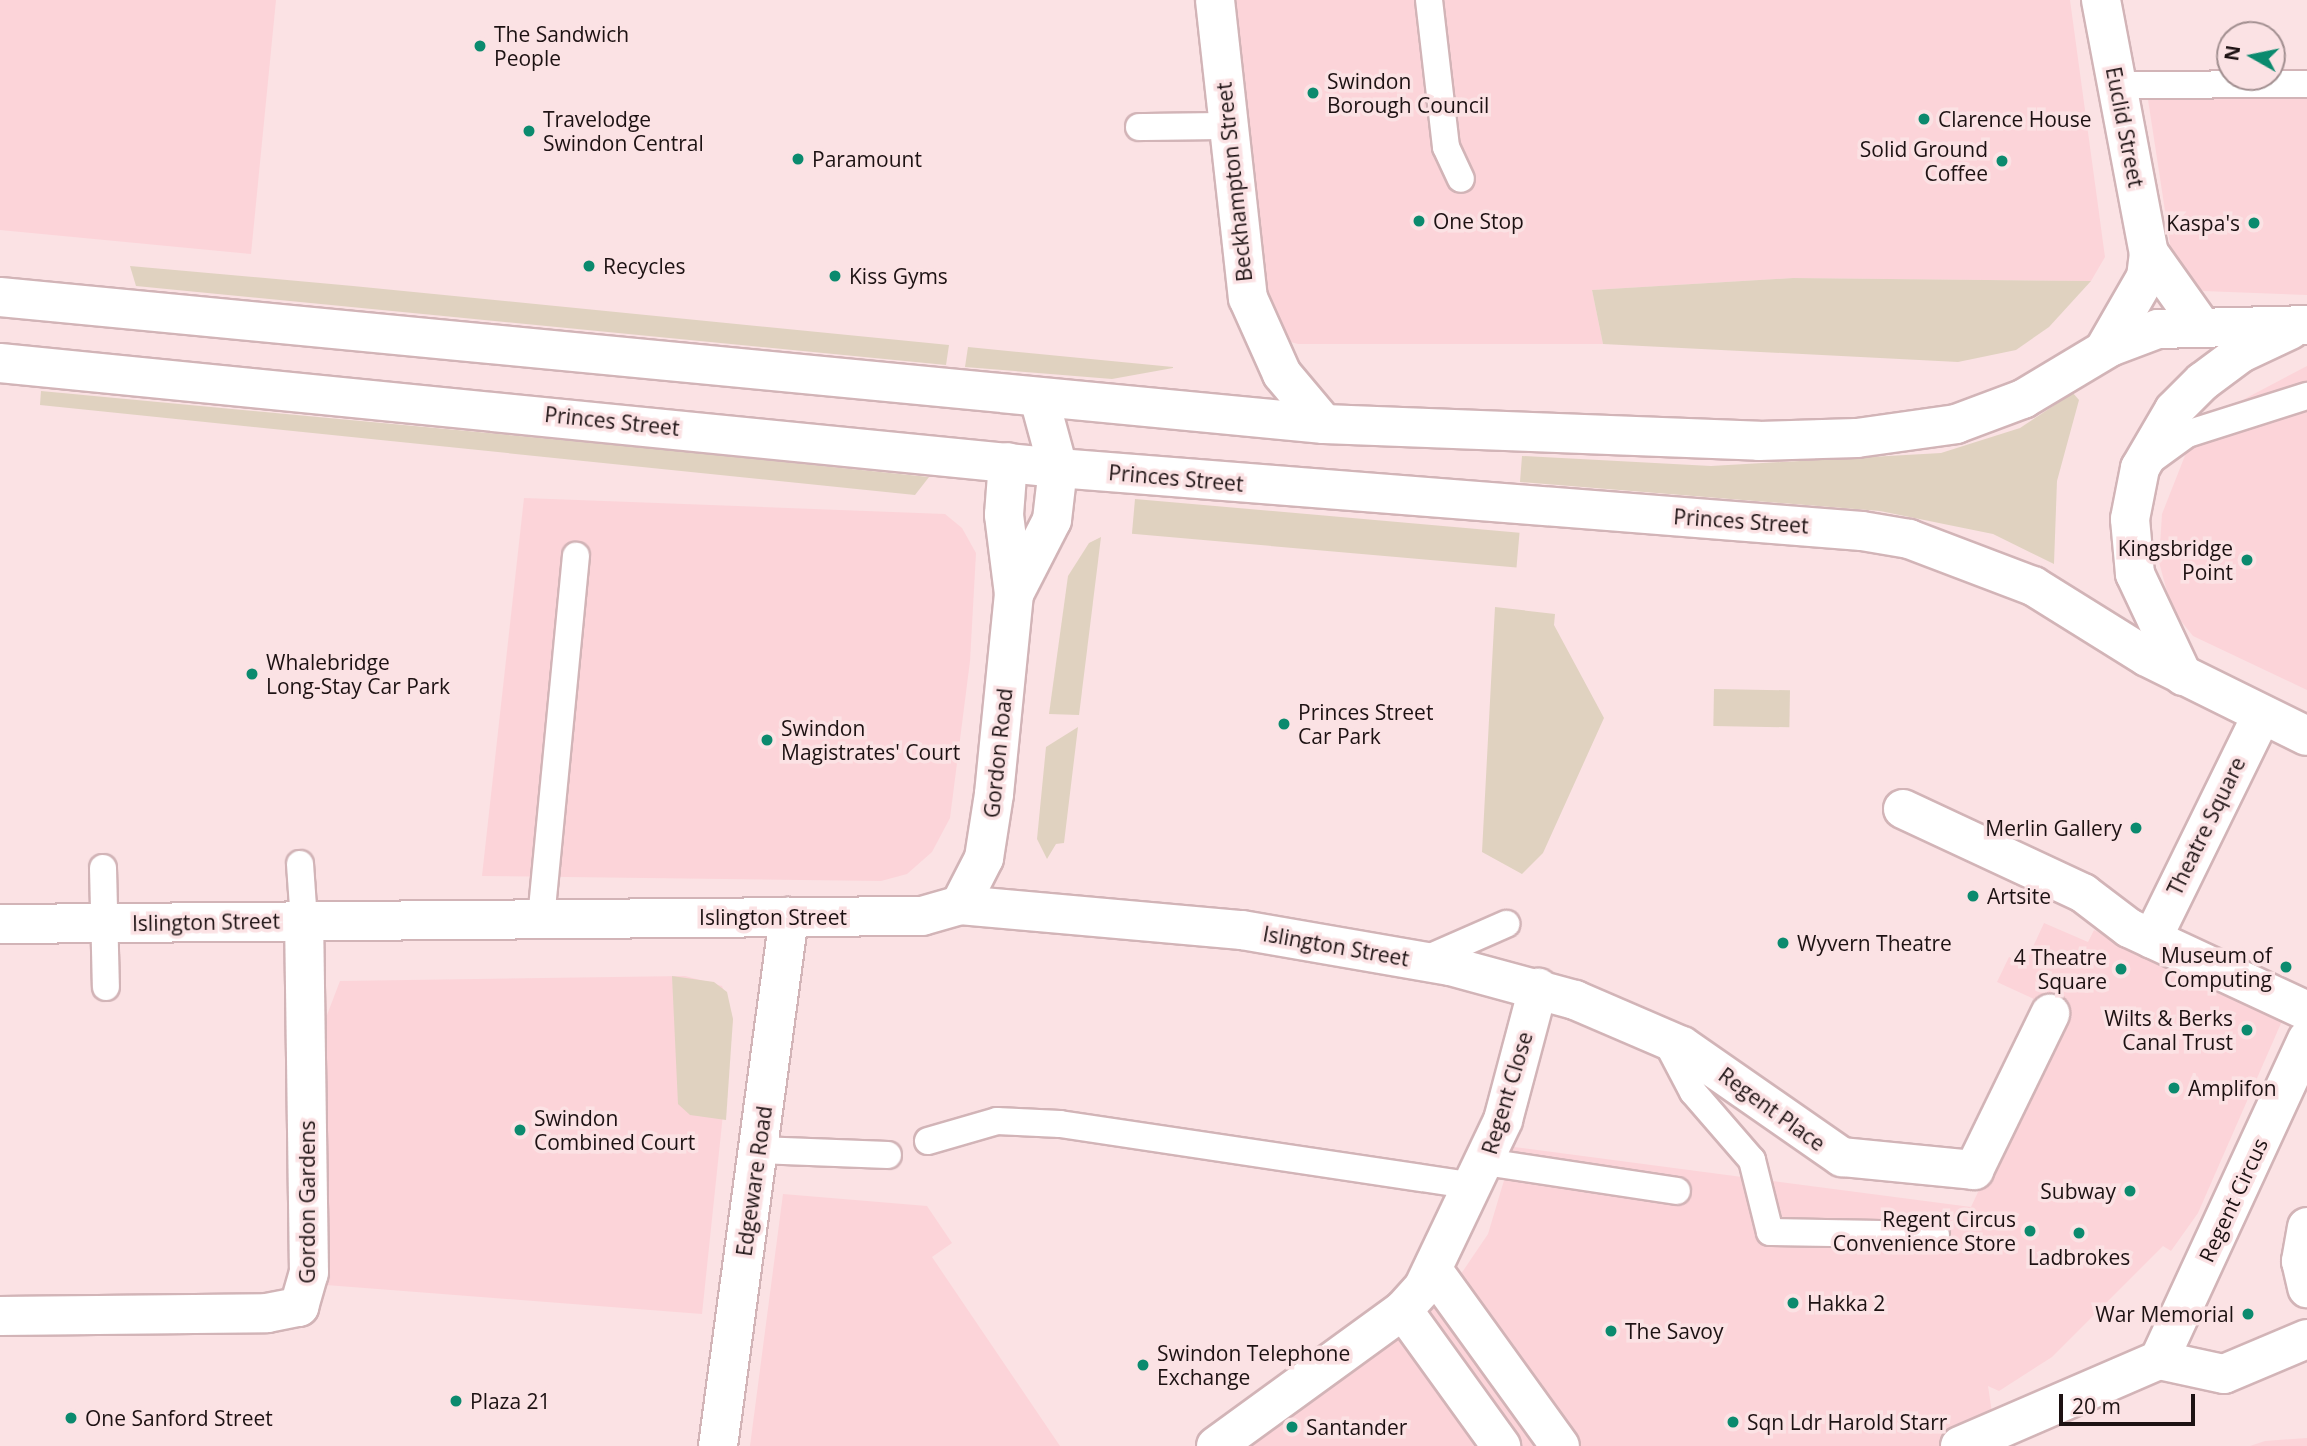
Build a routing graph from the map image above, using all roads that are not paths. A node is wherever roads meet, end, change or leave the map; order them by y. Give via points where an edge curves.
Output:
1 (1215, 0) edge
2 (1429, 0) edge
3 (2101, 0) edge
4 (2307, 84) edge
5 (2117, 85) junction
6 (1227, 126) junction
7 (1139, 127) dead end
8 (1461, 179) dead end
9 (2149, 253) junction
10 (0, 297) edge
11 (2200, 325) junction
12 (2304, 326) edge
13 (2104, 350) junction
14 (0, 363) edge
15 (2307, 396) edge
16 (1039, 398) junction
17 (1324, 424) junction
18 (1008, 462) junction
19 (1058, 468) junction
20 (2140, 468) junction
21 (576, 556) dead end
22 (1014, 594) junction
23 (2183, 677) junction
24 (2262, 714) junction
25 (2307, 736) edge
26 (1903, 809) dead end
27 (300, 864) dead end
28 (103, 868) dead end
29 (960, 905) junction
30 (789, 917) junction
31 (541, 919) junction
32 (304, 921) junction
33 (104, 923) junction
34 (0, 924) edge
35 (1506, 924) dead end
36 (2152, 939) junction
37 (1423, 961) junction
38 (106, 987) dead end
39 (1538, 988) junction
40 (2307, 1011) edge
41 (2050, 1014) dead end
42 (1663, 1035) junction
43 (2307, 1039) edge
44 (928, 1141) dead end
45 (758, 1150) junction
46 (888, 1155) dead end
47 (1481, 1174) junction
48 (1677, 1191) dead end
49 (2307, 1227) edge
50 (1936, 1235) dead end
51 (1433, 1270) junction
52 (2307, 1288) edge
53 (1403, 1310) junction
54 (0, 1316) edge
55 (2307, 1339) edge
56 (2159, 1360) junction
57 (718, 1446) edge
58 (1216, 1446) edge
59 (1502, 1446) edge
60 (1560, 1446) edge
61 (1963, 1446) edge

1 - 6 street, Beckhampton Street
2 - 8 lane via 1446,147
3 - 5 street, Euclid Street
4 - 5 lane
5 - 9 street, Euclid Street
6 - 7 lane
6 - 17 street, Beckhampton Street via 1248,298 1282,374
9 - 11 street, Euclid Street
9 - 13 street, Euclid Street via 2146,277
10 - 16 street
11 - 12 street
11 - 13 street via 2158,329
12 - 20 street via 2241,353 2202,382 2174,410
13 - 17 street via 1985,415 1857,438 1759,441
14 - 18 street, Princes Street
15 - 20 lane via 2187,435
16 - 17 street
16 - 18 street
16 - 19 street
18 - 19 street, Princes Street
18 - 22 street, Gordon Road via 1004,515
19 - 22 street, Gordon Road via 1052,520
19 - 23 street, Princes Street via 1862,531 1946,552 2033,586
20 - 23 street via 2130,519 2134,574
21 - 31 lane
22 - 29 street, Gordon Road via 987,844 975,887
23 - 24 street, Princes Street
24 - 25 street, Princes Street
24 - 36 street, Theatre Square
26 - 36 street via 2083,893
27 - 32 lane
28 - 33 lane
29 - 30 street, Islington Street via 922,916
29 - 37 street, Islington Street via 1242,929
30 - 31 street, Islington Street
30 - 45 street, Edgeware Road
31 - 32 street, Islington Street
32 - 33 street, Islington Street
32 - 54 street, Gordon Gardens via 297,1241 308,1288 299,1307 287,1312
33 - 34 street, Islington Street
33 - 38 lane
35 - 37 lane
36 - 40 street
37 - 39 street, Islington Street
39 - 42 street, Regent Place
39 - 47 street, Regent Close
41 - 42 street, Regent Place via 1974,1170 1842,1157
42 - 50 lane via 1693,1092 1752,1160 1770,1233
43 - 56 street, Regent Circus
44 - 47 lane via 998,1121 1060,1124
45 - 46 lane
45 - 57 street, Edgeware Road
47 - 48 lane
47 - 51 street, Regent Close
49 - 52 street via 2301,1261
51 - 53 street, Regent Close
51 - 60 street
53 - 58 street, Regent Close
53 - 59 street
55 - 56 street via 2224,1374
56 - 61 street

